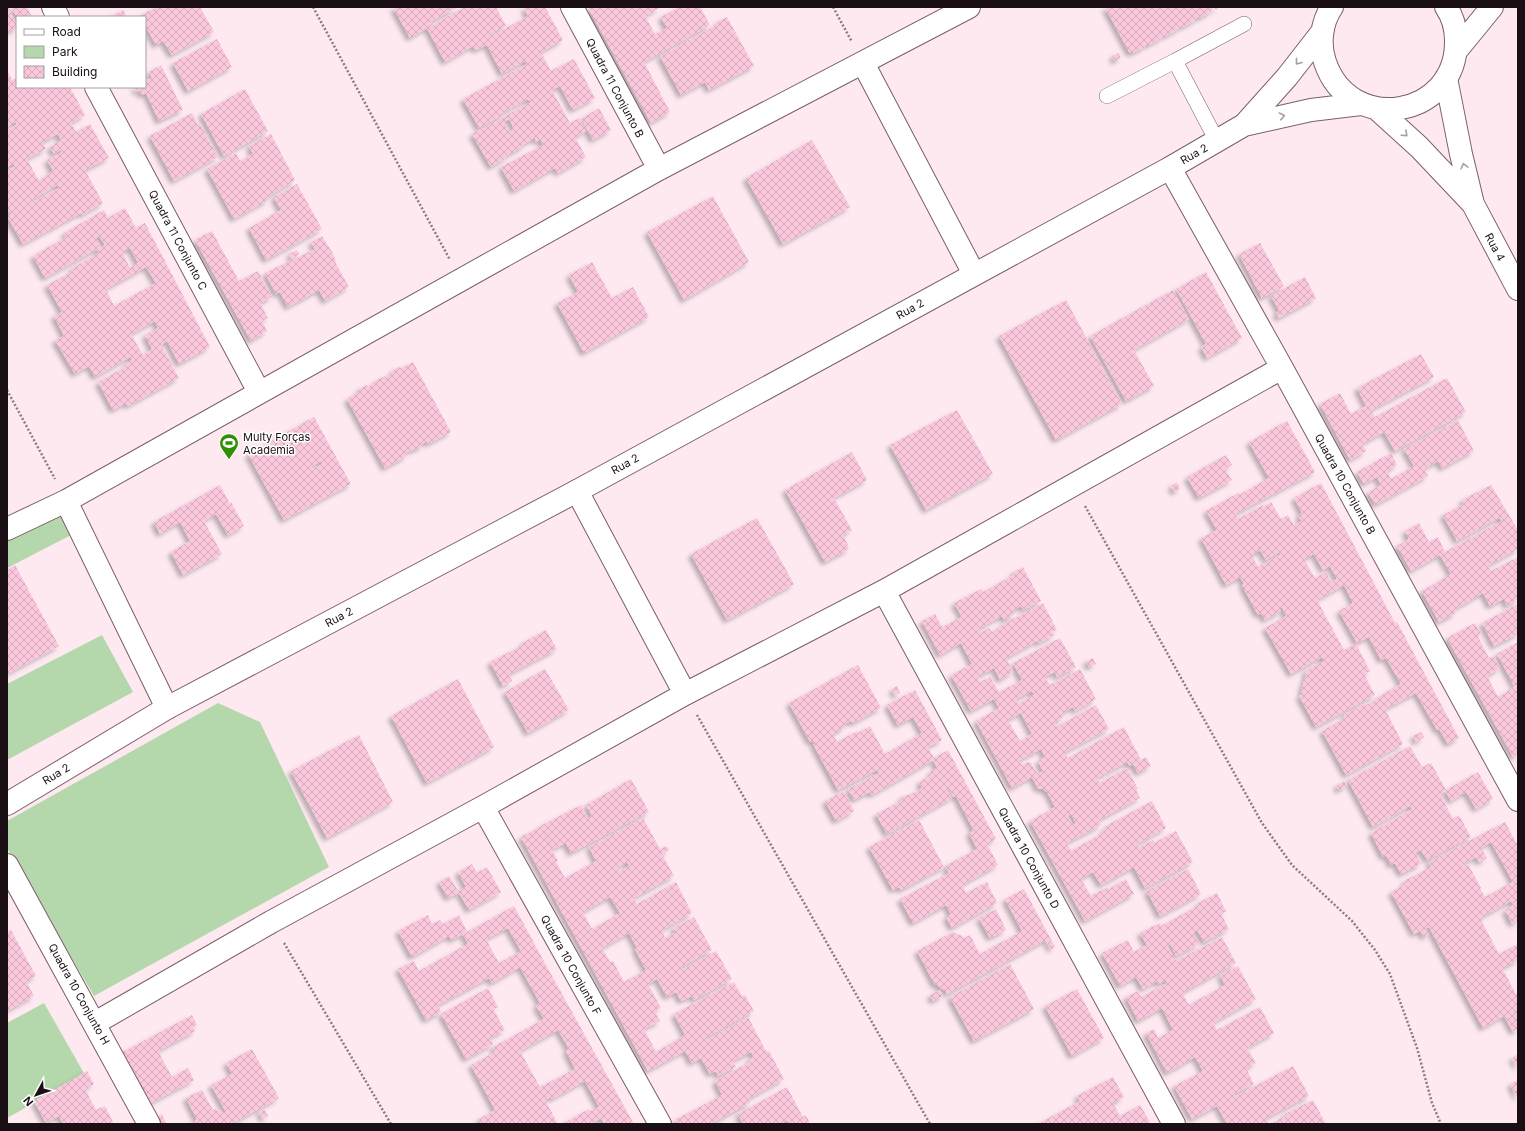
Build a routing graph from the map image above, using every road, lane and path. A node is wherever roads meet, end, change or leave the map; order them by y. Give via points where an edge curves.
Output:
1 (53, 7) edge
2 (313, 7) edge
3 (572, 7) edge
4 (833, 7) edge
5 (969, 7) edge
6 (1446, 7) edge
7 (1492, 7) edge
8 (1327, 14) edge
9 (58, 16) edge
10 (1244, 24) dead end
11 (1456, 51) junction
12 (1175, 61) junction
13 (863, 63) junction
14 (1446, 78) junction
15 (97, 88) edge
16 (1107, 96) dead end
17 (1369, 106) junction
18 (1244, 125) junction
19 (1216, 141) junction
20 (1170, 168) junction
21 (659, 169) junction
22 (1473, 204) junction
23 (974, 274) junction
24 (461, 280) junction
25 (1518, 289) edge
26 (1282, 368) junction
27 (7, 390) edge
28 (259, 392) junction
29 (1073, 485) junction
30 (577, 491) junction
31 (66, 501) junction
32 (7, 528) edge
33 (884, 591) junction
34 (685, 694) junction
35 (167, 708) junction
36 (1518, 800) edge
37 (7, 804) edge
38 (483, 807) junction
39 (7, 865) edge
40 (271, 922) junction
41 (95, 1023) junction
42 (149, 1124) edge
43 (391, 1124) edge
44 (660, 1124) edge
45 (930, 1124) edge
46 (1174, 1124) edge
47 (1441, 1124) edge

1 - 9 street
2 - 24 path
3 - 21 street, Quadra 11 Conjunto B
4 - 13 path
5 - 13 street
6 - 11 street via 1456,32
7 - 11 street
8 - 17 street via 1322,54 1329,74 1343,92
8 -> 18 street via 1287,77
10 - 12 lane
11 - 14 street
12 - 16 lane
12 - 19 lane
13 - 21 street
13 - 23 street
14 - 17 street via 1433,93 1416,104 1396,110
22 -> 14 street
15 - 28 street, Quadra 11 Conjunto C
18 -> 17 street via 1311,110
17 -> 22 street via 1419,147
18 - 19 street, Rua 2
19 - 20 street, Rua 2
20 - 23 street, Rua 2
20 - 26 street, Quadra 10 Conjunto B
21 - 24 street
22 - 25 street, Rua 4
23 - 30 street, Rua 2
24 - 28 street
26 - 29 street
26 - 36 street, Quadra 10 Conjunto B
27 - 31 path
28 - 31 street
29 - 33 street
29 - 47 path via 1262,823 1292,865 1352,920 1390,974
30 - 34 street
30 - 35 street, Rua 2
31 - 32 street
31 - 35 street
33 - 34 street
33 - 46 street, Quadra 10 Conjunto D
34 - 38 street
34 - 45 path
35 - 37 street, Rua 2
38 - 40 street
38 - 44 street, Quadra 10 Conjunto F
39 - 41 street, Quadra 10 Conjunto H
40 - 41 street
40 - 43 path
41 - 42 street, Quadra 10 Conjunto H

